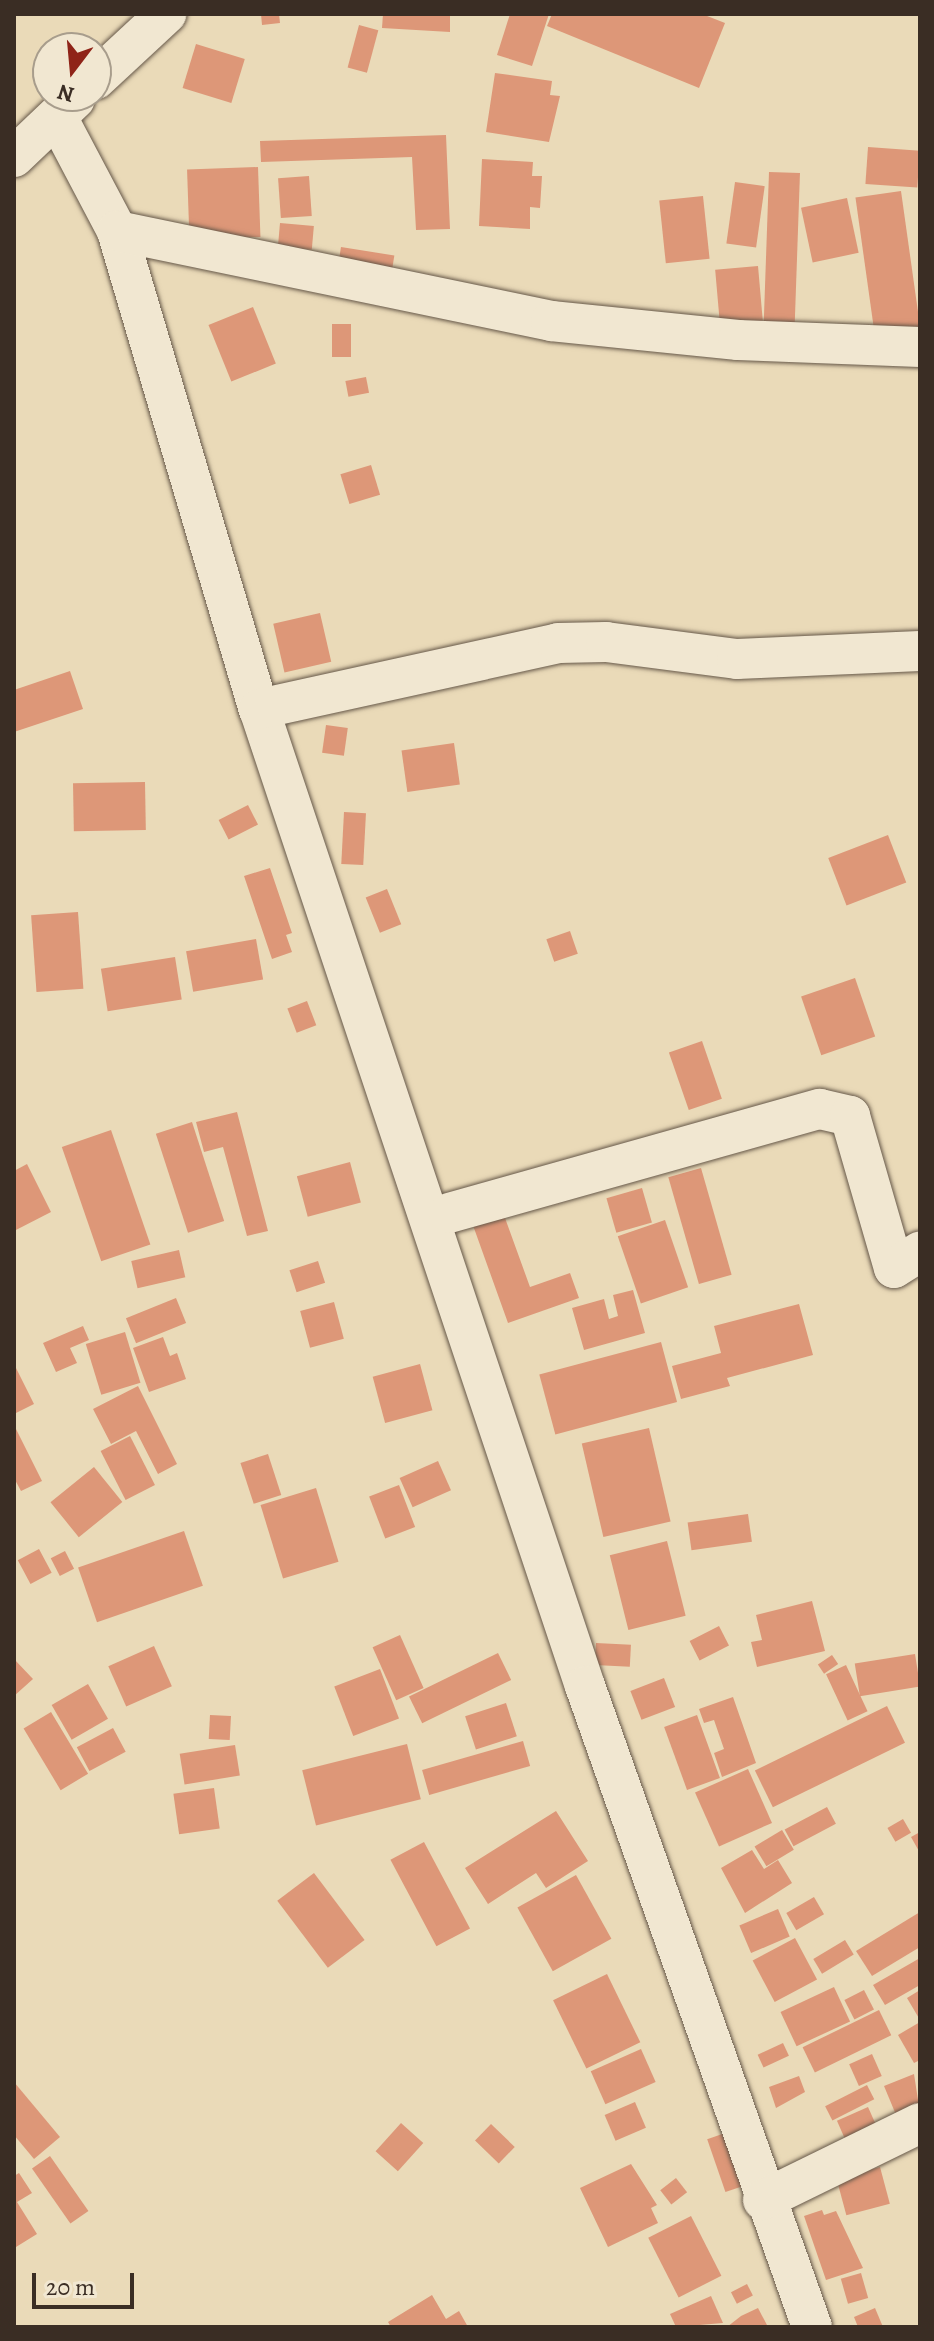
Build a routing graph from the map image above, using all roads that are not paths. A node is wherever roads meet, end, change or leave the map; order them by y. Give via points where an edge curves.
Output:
1 (166, 14) edge
2 (112, 64) edge
3 (61, 112) edge
4 (69, 112) edge
5 (14, 157) edge
6 (117, 231) junction
7 (920, 347) edge
8 (920, 651) edge
9 (259, 709) junction
10 (449, 1213) dead end
11 (920, 1252) edge
12 (920, 2123) edge
13 (763, 2200) junction
14 (812, 2327) edge

1 - 2 street
3 - 5 street
4 - 6 street
6 - 7 street via 551,321 738,340
6 - 9 street
8 - 9 street via 737,659 606,642 558,643
9 - 13 street via 585,1686
10 - 11 street via 820,1109 850,1116 894,1268
12 - 13 street
13 - 14 street

